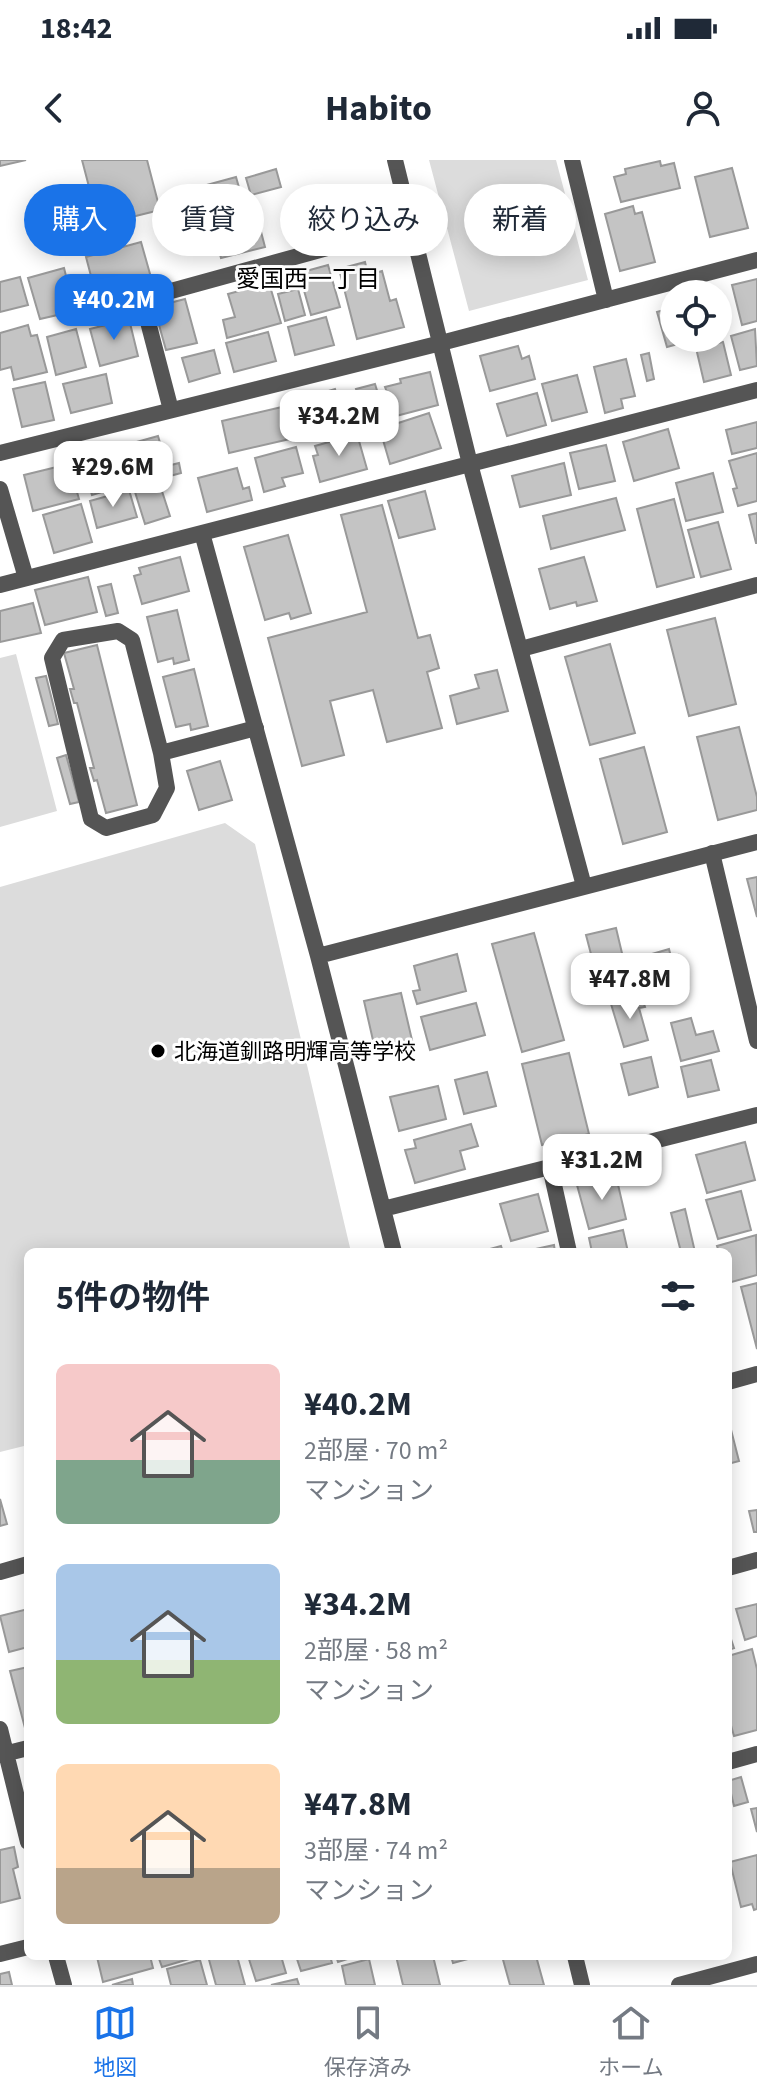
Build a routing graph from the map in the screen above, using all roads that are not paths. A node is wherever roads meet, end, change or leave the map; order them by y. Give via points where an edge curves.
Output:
1 (395, 160) edge
2 (572, 160) edge
3 (401, 184) edge
4 (298, 256) edge
5 (419, 256) edge
6 (757, 260) edge
7 (606, 300) junction
8 (441, 343) junction
9 (757, 390) edge
10 (171, 410) junction
11 (0, 453) edge
12 (470, 464) junction
13 (0, 489) edge
14 (202, 533) junction
15 (26, 578) junction
16 (0, 585) edge
17 (757, 585) edge
18 (521, 649) junction
19 (256, 728) junction
20 (161, 753) junction
21 (757, 842) edge
22 (712, 853) junction
23 (584, 886) junction
24 (318, 956) junction
25 (757, 1041) edge
26 (757, 1115) edge
27 (550, 1167) junction
28 (383, 1209) junction
29 (393, 1248) edge
30 (568, 1248) edge
31 (757, 1374) edge
32 (732, 1381) edge
33 (757, 1560) edge
34 (24, 1565) edge
35 (732, 1567) edge
36 (0, 1572) edge
37 (0, 1729) edge
38 (24, 1749) edge
39 (3, 1754) edge
40 (757, 1754) edge
41 (732, 1761) edge
42 (24, 1828) edge
43 (24, 1948) edge
44 (0, 1954) edge
45 (57, 1960) edge
46 (576, 1960) edge
47 (757, 1964) edge
48 (64, 1985) edge
49 (582, 1985) edge
50 (679, 1985) edge

1 - 3 street
2 - 7 street
4 - 10 street via 142,299
5 - 8 street
6 - 7 street
7 - 8 street
8 - 10 street
8 - 12 street
9 - 12 street
10 - 11 street
12 - 14 street
12 - 18 street
13 - 15 street
14 - 15 street
14 - 19 street
15 - 16 street
17 - 18 street
18 - 23 street
19 - 20 street
19 - 24 street
20 - 20 street via 132,640 118,631 63,640 52,658 91,819 106,828 153,815 167,788
21 - 22 street
22 - 23 street
22 - 25 street
23 - 24 street
24 - 28 street
26 - 27 street
27 - 28 street
27 - 30 street
28 - 29 street
31 - 32 street
33 - 35 street
34 - 36 street
37 - 39 street
38 - 39 street
39 - 42 street
40 - 41 street
43 - 44 street
45 - 48 street
46 - 49 street
47 - 50 street

